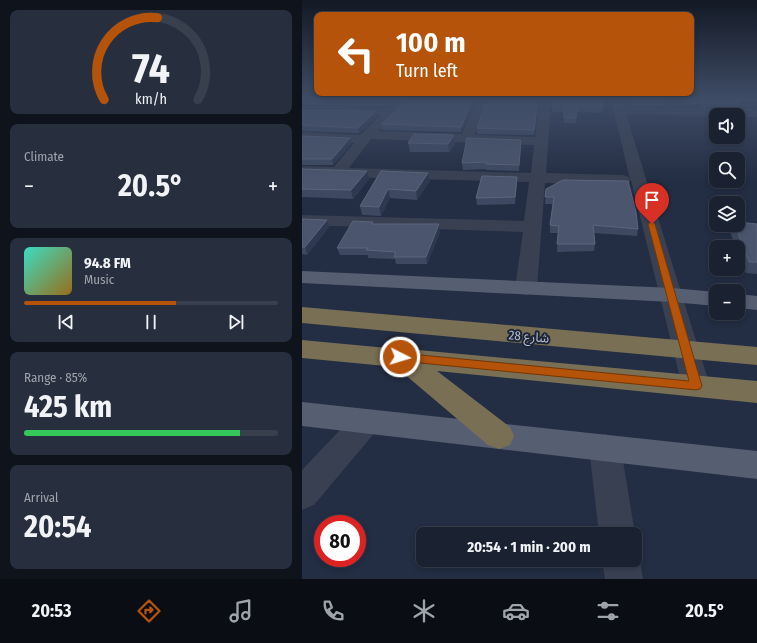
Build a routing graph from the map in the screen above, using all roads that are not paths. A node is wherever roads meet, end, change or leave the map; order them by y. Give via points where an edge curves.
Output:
1 (376, 127) edge
2 (471, 127) edge
3 (543, 127) edge
4 (624, 127) edge
5 (302, 136) edge
6 (366, 137) junction
7 (467, 138) junction
8 (542, 141) junction
9 (302, 171) edge
10 (338, 172) junction
11 (538, 177) junction
12 (623, 180) edge
13 (302, 220) edge
14 (531, 227) junction
15 (302, 277) edge
16 (526, 288) junction
17 (672, 295) junction
18 (709, 298) edge
19 (745, 302) edge
20 (757, 303) edge
21 (302, 315) edge
22 (302, 349) edge
23 (686, 350) junction
24 (757, 356) edge
25 (400, 357) junction
26 (696, 386) junction
27 (757, 392) edge
28 (302, 414) edge
29 (367, 421) junction
30 (499, 436) junction
31 (605, 448) junction
32 (757, 465) edge
33 (302, 494) edge
34 (617, 527) edge
35 (622, 567) edge
36 (624, 579) edge

1 - 6 street
2 - 7 street
3 - 8 street
4 - 17 street
5 - 6 street
6 - 7 street
6 - 10 street
7 - 8 street
8 - 11 street
9 - 10 street
10 - 11 street
11 - 12 street
11 - 14 street
13 - 14 street
14 - 16 street
15 - 16 main road
16 - 17 main road
17 - 18 main road
17 - 23 street
19 - 20 main road
21 - 23 highway, شارع 28
22 - 25 highway
23 - 24 highway, شارع 28
23 - 26 street
25 - 26 highway
25 - 30 highway
26 - 27 highway
28 - 29 main road
29 - 30 main road
29 - 33 street
30 - 31 main road
31 - 32 main road
31 - 34 street
35 - 36 street

